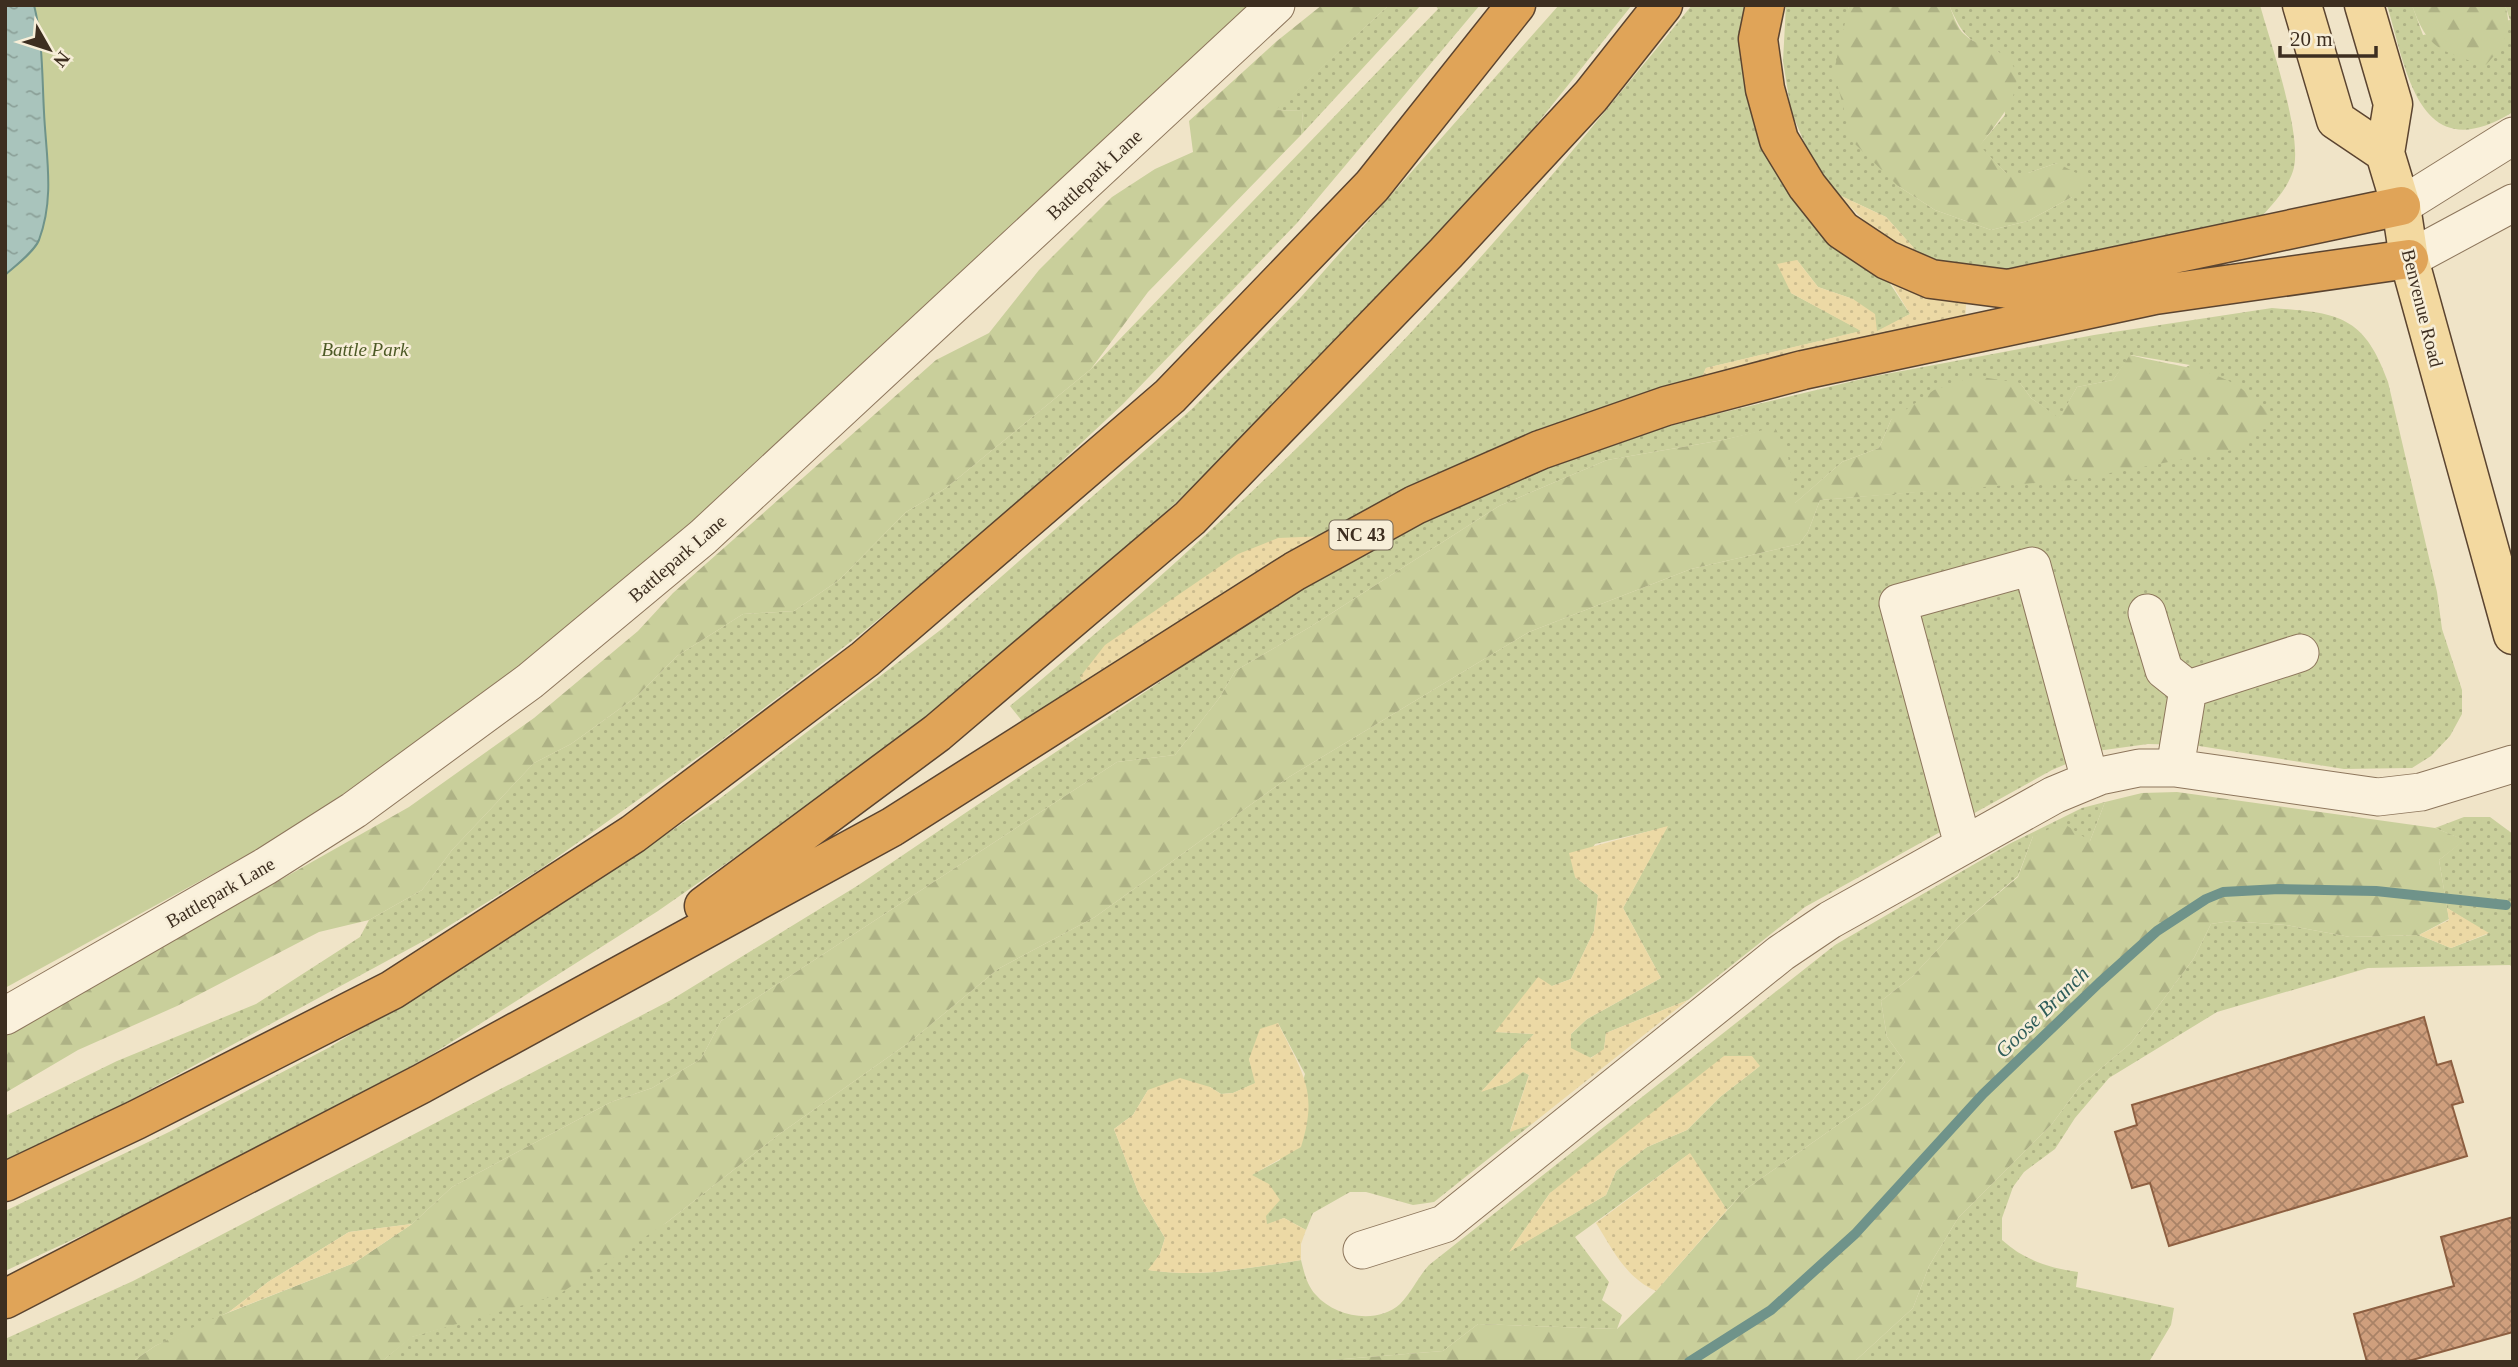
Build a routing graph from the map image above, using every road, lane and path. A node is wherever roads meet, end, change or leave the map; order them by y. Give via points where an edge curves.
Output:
1 (1276, 5) edge
2 (1516, 5) edge
3 (1663, 5) edge
4 (1765, 5) edge
5 (2302, 5) edge
6 (2364, 5) edge
7 (2513, 136) edge
8 (2385, 153) junction
9 (2513, 203) edge
10 (2401, 206) junction
11 (2409, 259) junction
12 (2147, 613) dead end
13 (2513, 635) edge
14 (2300, 653) dead end
15 (2188, 689) junction
16 (2513, 764) edge
17 (2175, 768) junction
18 (2090, 780) junction
19 (1963, 845) junction
20 (5, 1016) edge
21 (421, 1084) junction
22 (5, 1182) edge
23 (1362, 1251) dead end
24 (5, 1299) edge

1 - 20 street, Battlepark Lane via 703,537 530,681 354,810
2 - 22 highway via 1372,186 1179,387 865,659 633,834 392,990
3 - 21 highway via 1591,96 1191,517 937,733 716,898
4 - 10 highway via 1758,39 1765,89 1779,140 1800,175 1842,230 1887,260 1931,279 2008,289
5 - 8 main road via 2336,120
6 - 8 main road via 2393,104
7 - 10 street
8 - 10 main road, Benvenue Road
9 - 11 street
10 - 11 main road, Benvenue Road
11 - 13 main road, Benvenue Road
11 - 21 highway, NC 43 via 2155,295 1802,370 1666,406 1540,450 1415,505 1295,571 892,827
12 - 15 street via 2164,670
14 - 15 street
15 - 17 street
16 - 17 street via 2421,792 2378,797
17 - 18 street via 2139,768
18 - 19 street via 2054,794
18 - 19 street via 2032,566 1898,603
19 - 23 street via 1781,953 1444,1224
21 - 24 highway

